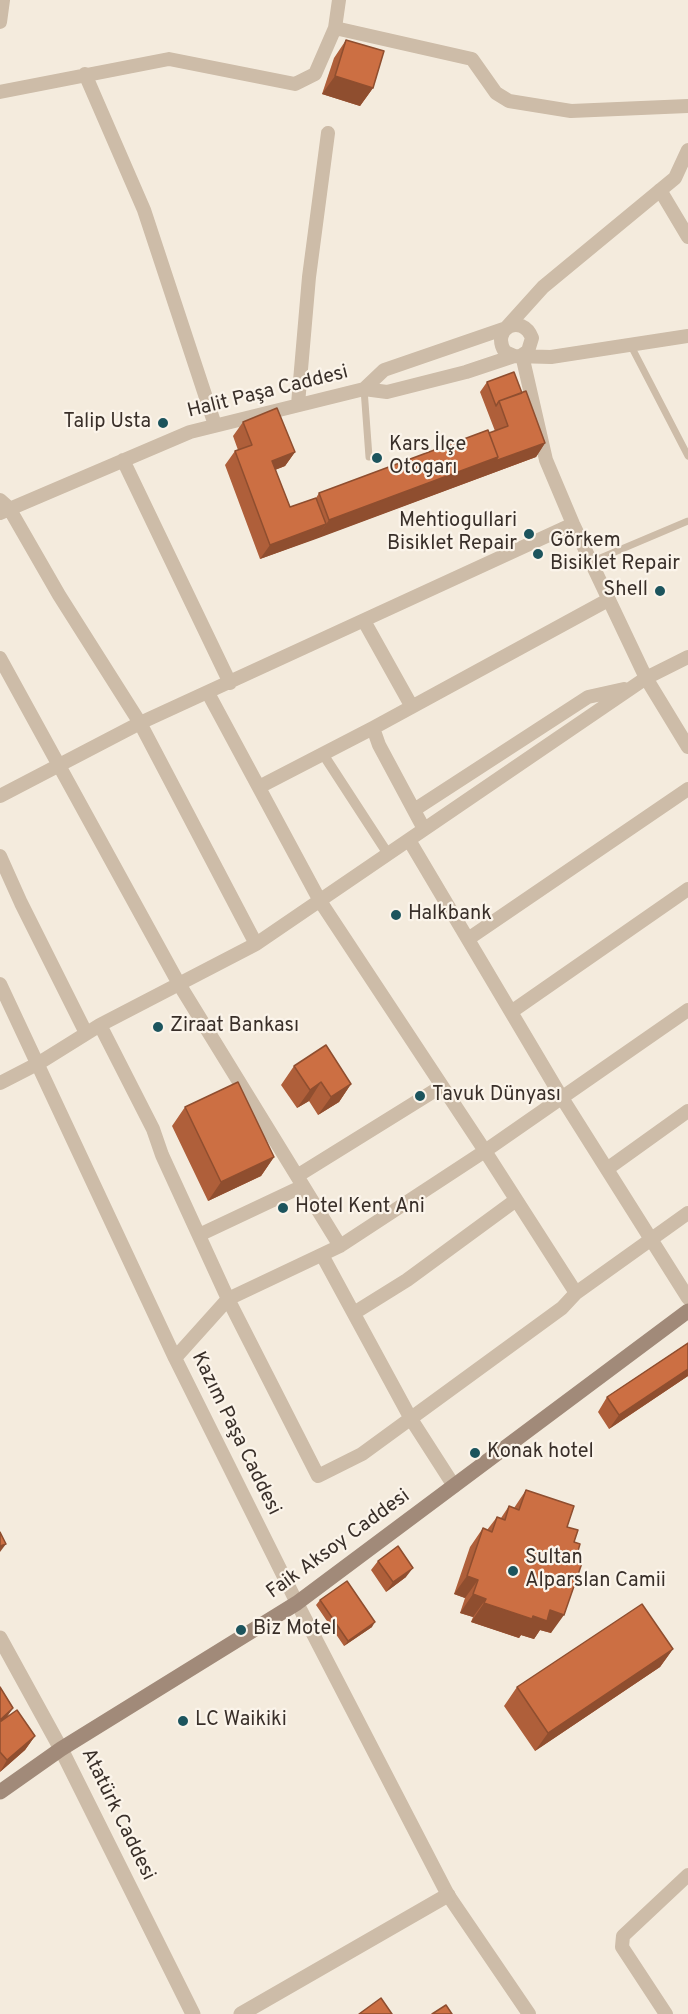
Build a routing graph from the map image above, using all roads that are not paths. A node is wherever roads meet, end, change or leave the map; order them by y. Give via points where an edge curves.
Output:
1 (339, 0) edge
2 (335, 28) junction
3 (85, 74) junction
4 (0, 92) edge
5 (688, 106) edge
6 (328, 133) dead end
7 (688, 150) edge
8 (681, 178) edge
9 (660, 190) junction
10 (688, 237) edge
11 (506, 328) junction
12 (688, 336) edge
13 (630, 344) junction
14 (518, 355) junction
15 (364, 389) junction
16 (298, 404) junction
17 (215, 425) junction
18 (688, 456) edge
19 (369, 458) dead end
20 (123, 460) junction
21 (3, 507) edge
22 (688, 521) edge
23 (573, 524) junction
24 (591, 562) junction
25 (608, 600) junction
26 (364, 621) junction
27 (688, 657) edge
28 (0, 658) edge
29 (645, 678) junction
30 (230, 683) junction
31 (632, 688) junction
32 (208, 693) junction
33 (412, 707) junction
34 (140, 723) junction
35 (373, 728) junction
36 (688, 747) edge
37 (323, 754) junction
38 (59, 766) junction
39 (259, 787) junction
40 (688, 789) edge
41 (0, 796) edge
42 (414, 810) junction
43 (424, 829) junction
44 (409, 840) junction
45 (387, 854) junction
46 (0, 856) edge
47 (688, 890) edge
48 (320, 901) junction
49 (468, 939) junction
50 (256, 944) junction
51 (0, 984) edge
52 (179, 984) junction
53 (688, 1010) edge
54 (511, 1012) junction
55 (100, 1025) junction
56 (86, 1033) junction
57 (39, 1063) junction
58 (0, 1083) edge
59 (442, 1086) junction
60 (562, 1098) junction
61 (688, 1111) edge
62 (485, 1151) junction
63 (607, 1169) junction
64 (300, 1181) junction
65 (516, 1200) junction
66 (688, 1213) edge
67 (198, 1235) junction
68 (651, 1240) junction
69 (340, 1246) junction
70 (322, 1255) junction
71 (576, 1293) junction
72 (688, 1298) edge
73 (228, 1299) junction
74 (688, 1311) edge
75 (354, 1313) junction
76 (176, 1358) junction
77 (411, 1419) junction
78 (454, 1486) junction
79 (297, 1604) junction
80 (0, 1638) edge
81 (61, 1749) junction
82 (0, 1792) edge
83 (688, 1875) edge
84 (448, 1895) junction
85 (192, 2014) edge
86 (241, 2014) edge
87 (529, 2014) edge
88 (666, 2014) edge

1 - 2 street
2 - 3 street via 315,74 295,84 169,59
2 - 5 street via 472,59 496,93 509,101 571,111
3 - 4 street
3 - 17 street via 144,210
6 - 16 street via 309,277
7 - 8 street, Halit Paşa Caddesi
8 - 9 street, Halit Paşa Caddesi
9 - 10 street
9 - 11 street, Halit Paşa Caddesi via 543,287
11 - 14 street via 500,340 502,346 505,352
11 - 14 street via 518,325 529,332 531,345
11 - 15 street, Halit Paşa Caddesi via 384,370
12 - 13 street
13 - 14 street via 551,357
13 - 18 lane
14 - 15 street via 387,392
14 - 23 street via 546,460
15 - 16 street, Halit Paşa Caddesi
15 - 19 lane
16 - 17 street, Halit Paşa Caddesi
17 - 20 street, Halit Paşa Caddesi
20 - 21 street, Halit Paşa Caddesi
20 - 30 street
21 - 34 street
22 - 24 lane
23 - 24 street
23 - 26 street
24 - 25 street
25 - 29 street
25 - 33 street
26 - 30 street
26 - 33 street
27 - 29 street
28 - 38 street
29 - 31 street
29 - 36 street
30 - 32 street
31 - 42 street via 588,698
31 - 43 street
32 - 34 street
32 - 39 street
33 - 35 street
34 - 38 street
34 - 50 street
35 - 37 street
35 - 42 street
37 - 39 street
37 - 45 street
38 - 41 street
38 - 52 street
39 - 48 street
40 - 49 street
42 - 43 street
43 - 44 street
44 - 45 street
44 - 49 street
45 - 48 street
46 - 56 street
47 - 54 street
48 - 50 street
48 - 59 street
49 - 54 street
50 - 52 street
51 - 57 street, Kazım Paşa Caddesi
52 - 55 street
52 - 64 street
53 - 60 street
54 - 60 street
55 - 56 street
55 - 67 street via 153,1129
56 - 57 street
57 - 58 street
57 - 76 street, Kazım Paşa Caddesi
59 - 62 street
59 - 64 street
60 - 62 street
60 - 63 street
61 - 63 street
62 - 65 street
62 - 69 street
63 - 68 street
64 - 67 street
64 - 69 street
65 - 71 street
65 - 75 street via 407,1280
66 - 68 street
67 - 73 street
68 - 71 street
68 - 72 street
69 - 70 street
70 - 73 street
70 - 75 street
71 - 77 street via 562,1308
73 - 76 street
73 - 77 street via 318,1476 362,1454
74 - 78 main road, Faik Aksoy Caddesi
75 - 77 street
76 - 79 street, Kazım Paşa Caddesi
77 - 78 street
78 - 79 main road, Faik Aksoy Caddesi
79 - 81 main road, Faik Aksoy Caddesi
79 - 84 street, Kazım Paşa Caddesi
80 - 81 street, Atatürk Caddesi
81 - 82 main road, Faik Aksoy Caddesi
81 - 85 street, Atatürk Caddesi
83 - 88 street via 623,1936 622,1947
84 - 86 street
84 - 87 street, Kazım Paşa Caddesi

